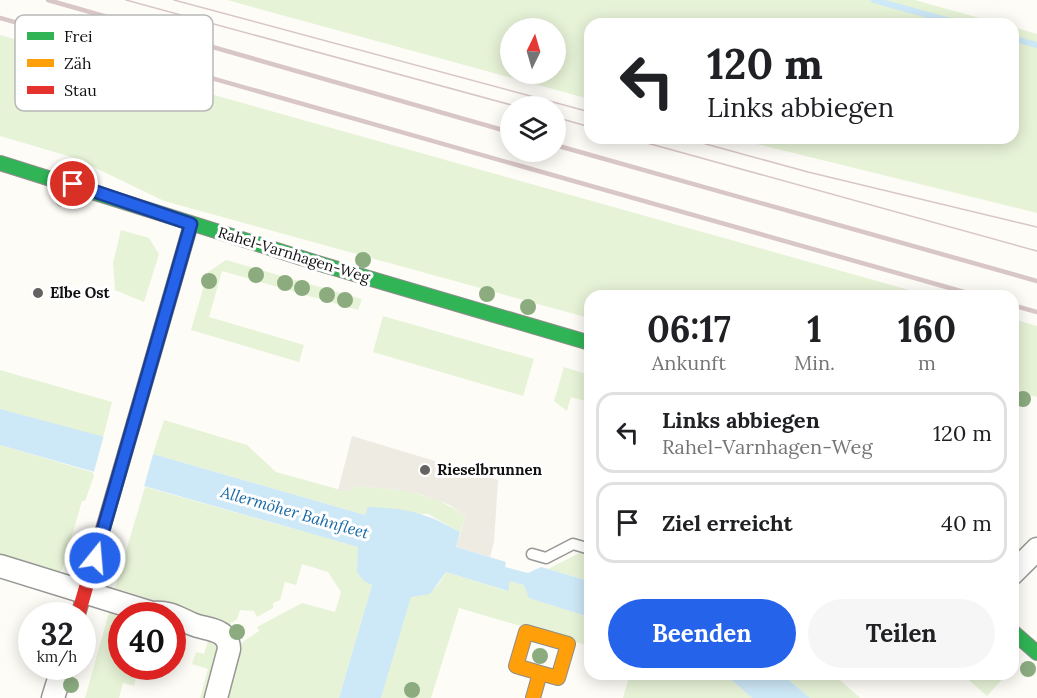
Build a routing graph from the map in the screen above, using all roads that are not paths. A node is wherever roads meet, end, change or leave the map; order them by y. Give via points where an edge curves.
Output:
1 (0, 163) edge
2 (191, 224) junction
3 (584, 341) edge
4 (584, 547) edge
5 (1037, 549) edge
6 (532, 554) dead end
7 (0, 566) edge
8 (1019, 567) edge
9 (85, 592) junction
10 (82, 602) edge
11 (1019, 637) edge
12 (1037, 653) edge
13 (553, 678) junction
14 (59, 680) edge
15 (53, 698) edge
16 (216, 698) edge
17 (533, 698) edge

1 - 2 street, Rahel-Varnhagen-Weg
2 - 3 street, Rahel-Varnhagen-Weg
2 - 9 street
4 - 6 lane via 573,544 546,558
5 - 8 street
7 - 9 street
9 - 10 street
9 - 16 street via 152,613 182,617 220,633 229,649
11 - 12 street
13 - 13 street via 571,643 524,629 515,667
13 - 17 street
14 - 15 street

